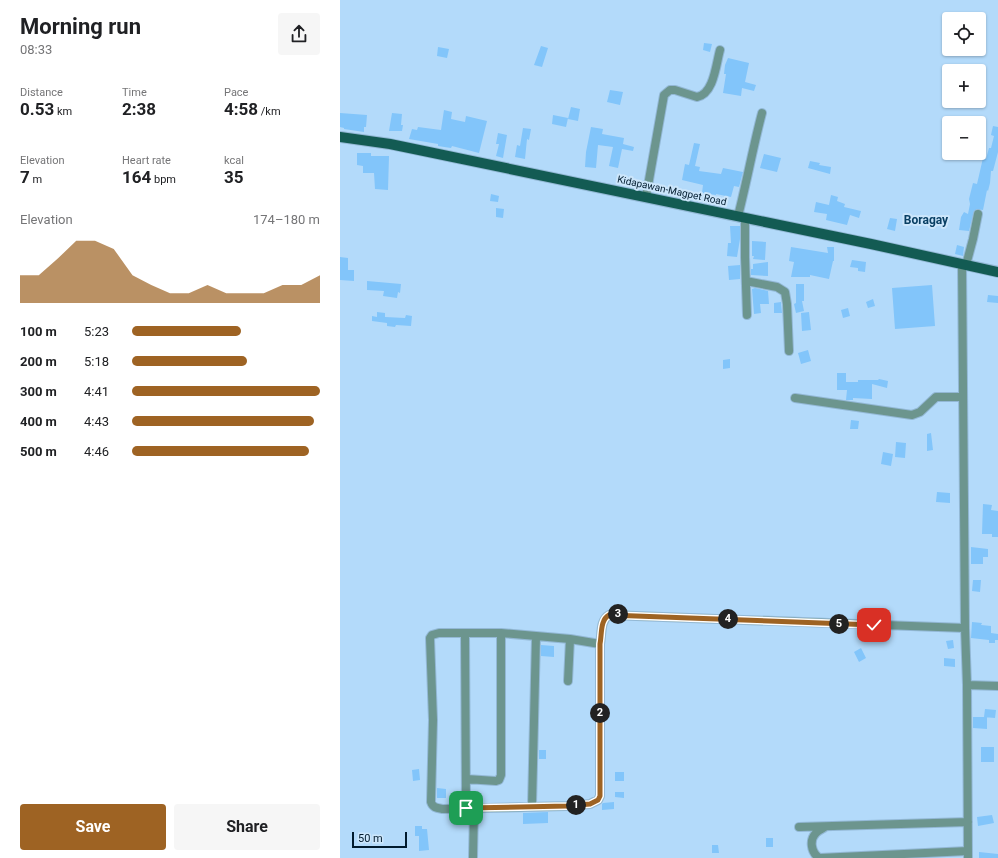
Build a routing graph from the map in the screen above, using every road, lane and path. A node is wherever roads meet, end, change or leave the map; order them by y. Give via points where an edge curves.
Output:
1 (720, 50) dead end
2 (762, 113) dead end
3 (340, 137) edge
4 (646, 197) junction
5 (978, 214) dead end
6 (741, 217) junction
7 (964, 264) junction
8 (998, 272) edge
9 (746, 282) junction
10 (747, 315) dead end
11 (789, 351) dead end
12 (962, 397) junction
13 (794, 398) dead end
14 (965, 628) junction
15 (466, 633) junction
16 (501, 633) junction
17 (536, 636) junction
18 (570, 639) junction
19 (600, 644) junction
20 (568, 681) dead end
21 (967, 685) junction
22 (998, 686) edge
23 (466, 778) junction
24 (532, 806) junction
25 (470, 808) junction
26 (968, 822) junction
27 (825, 827) junction
28 (799, 828) dead end
29 (968, 854) edge
30 (473, 858) edge

1 - 4 street via 712,83 707,92 697,96 670,90 664,95
2 - 6 street via 752,150
3 - 4 main road, Kidapawan-Magpet Road via 390,144
4 - 6 main road, Kidapawan-Magpet Road
5 - 7 street
6 - 7 main road, Kidapawan-Magpet Road
6 - 9 street
7 - 8 main road, Kidapawan-Magpet Road
7 - 12 street
9 - 10 street
9 - 11 street via 777,287 785,292
12 - 13 street via 936,396 920,412 912,415
12 - 14 street
14 - 19 street via 613,614 607,616 603,622
14 - 21 street
15 - 16 street
15 - 23 street
15 - 25 street via 435,633 430,638 433,720 431,802 434,808
16 - 17 street
16 - 23 street via 501,775 496,781
17 - 18 street
17 - 24 street
18 - 19 street
18 - 20 street
19 - 24 street via 600,796 590,804
21 - 22 street
21 - 26 street
23 - 25 street
24 - 25 street
25 - 30 street
26 - 27 street
26 - 29 street
27 - 28 street
27 - 29 street via 817,832 812,843 813,850 819,858

